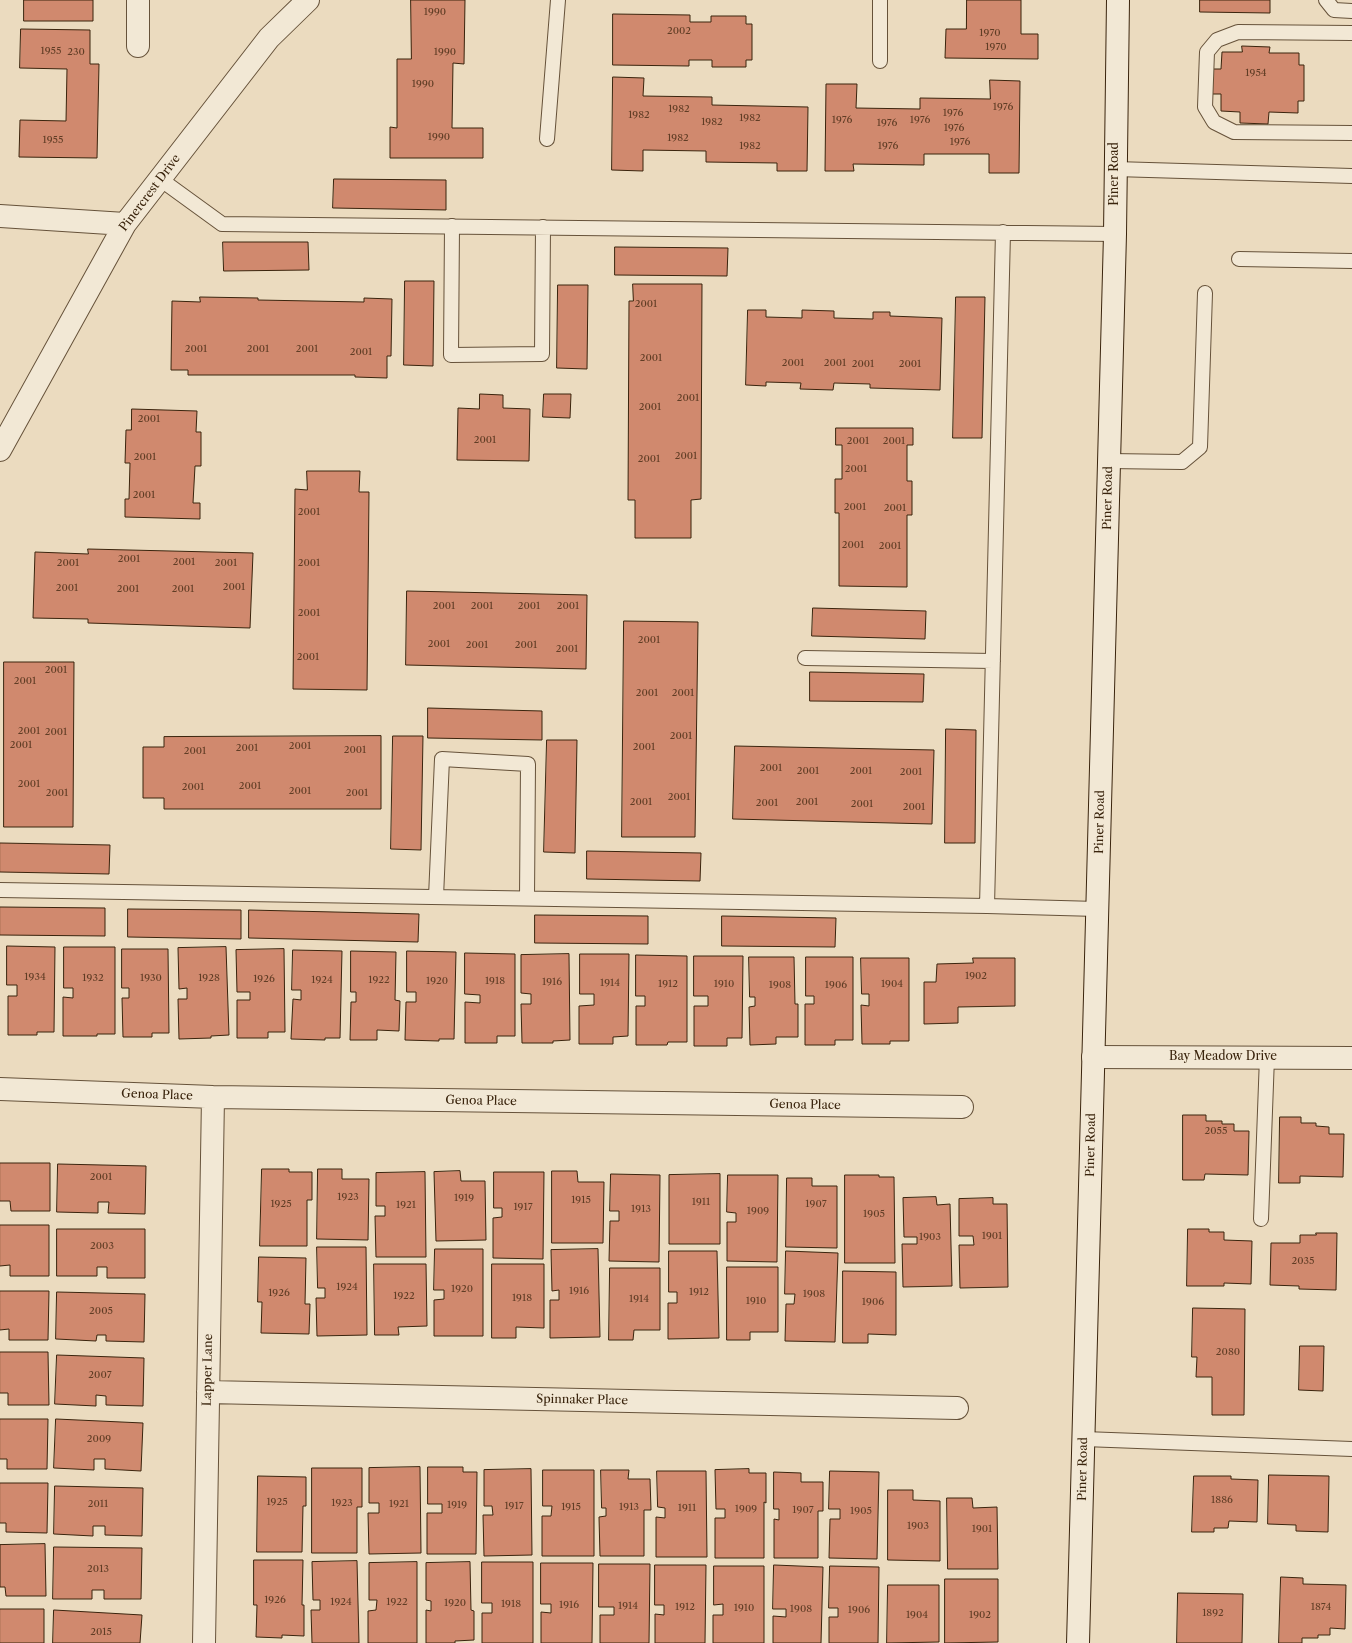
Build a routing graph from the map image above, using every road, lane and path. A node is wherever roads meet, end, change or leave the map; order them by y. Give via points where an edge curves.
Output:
1 (138, 0) edge
2 (308, 0) edge
3 (558, 0) edge
4 (880, 0) edge
5 (1118, 0) edge
6 (1326, 0) edge
7 (1352, 11) edge
8 (1352, 33) edge
9 (138, 46) dead end
10 (880, 61) dead end
11 (1352, 134) edge
12 (546, 139) dead end
13 (1115, 169) junction
14 (1352, 176) edge
15 (160, 179) junction
16 (0, 216) edge
17 (125, 224) junction
18 (452, 226) junction
19 (543, 227) junction
20 (1003, 232) junction
21 (1115, 234) junction
22 (1239, 259) dead end
23 (1352, 261) edge
24 (1205, 293) dead end
25 (1, 446) edge
26 (1109, 461) junction
27 (805, 658) dead end
28 (993, 661) junction
29 (0, 890) edge
30 (436, 897) junction
31 (527, 898) junction
32 (987, 906) junction
33 (1097, 909) junction
34 (1093, 1057) junction
35 (1267, 1057) junction
36 (1352, 1058) edge
37 (0, 1089) edge
38 (213, 1097) junction
39 (962, 1107) dead end
40 (1261, 1219) dead end
41 (208, 1392) junction
42 (957, 1408) dead end
43 (1084, 1439) junction
44 (1352, 1449) edge
45 (204, 1643) edge
46 (1078, 1643) edge

1 - 9 street
2 - 15 street, Pinercrest Drive via 269,38
3 - 12 lane
4 - 10 lane
5 - 13 street, Piner Road
6 - 7 lane via 1334,10
8 - 11 lane via 1238,32 1217,40 1207,52 1205,107 1214,122 1234,132
13 - 14 lane
13 - 21 street, Piner Road
15 - 17 street, Pinercrest Drive
15 - 18 lane via 222,224
16 - 17 street
17 - 25 street, Pinercrest Drive
18 - 19 lane
18 - 19 lane via 451,355 542,354
19 - 20 lane
20 - 21 lane
20 - 28 lane
21 - 26 street, Piner Road
22 - 23 lane
24 - 26 lane via 1200,447 1182,462
26 - 33 street, Piner Road
27 - 28 lane
28 - 32 lane
29 - 30 lane
30 - 31 lane
30 - 31 lane via 442,759 528,764
31 - 32 lane
32 - 33 lane
33 - 34 street, Piner Road
34 - 35 street, Bay Meadow Drive
34 - 43 street, Piner Road
35 - 36 street, Bay Meadow Drive
35 - 40 lane
37 - 38 street, Genoa Place
38 - 39 street, Genoa Place
38 - 41 street, Lapper Lane
41 - 42 street, Spinnaker Place
41 - 45 street, Lapper Lane
43 - 44 lane
43 - 46 street, Piner Road

